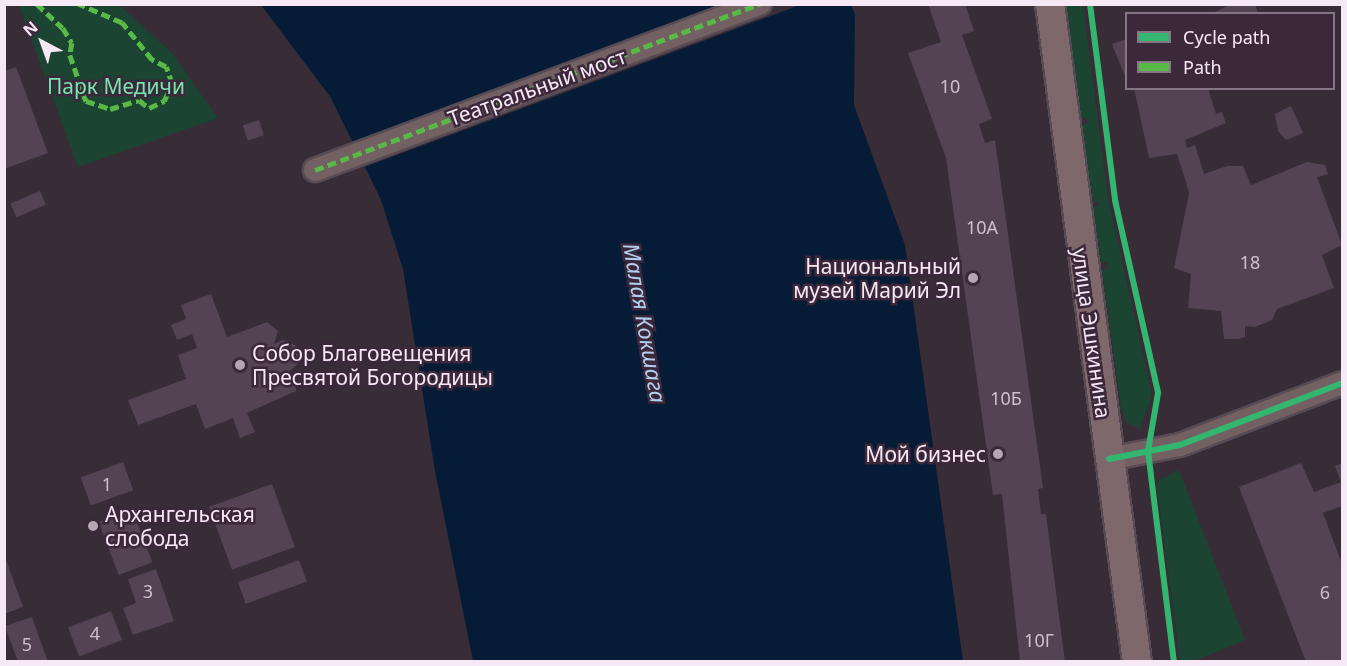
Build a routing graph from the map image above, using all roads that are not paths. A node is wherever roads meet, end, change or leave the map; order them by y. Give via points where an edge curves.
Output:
1 (760, 4) edge
2 (1050, 4) edge
3 (315, 170) dead end
4 (1342, 383) edge
5 (1109, 459) junction
6 (1137, 662) edge

1 - 3 street, Театральный мост
2 - 5 main road, улица Эшкинина
4 - 5 street via 1180,445
5 - 6 main road, улица Эшкинина

